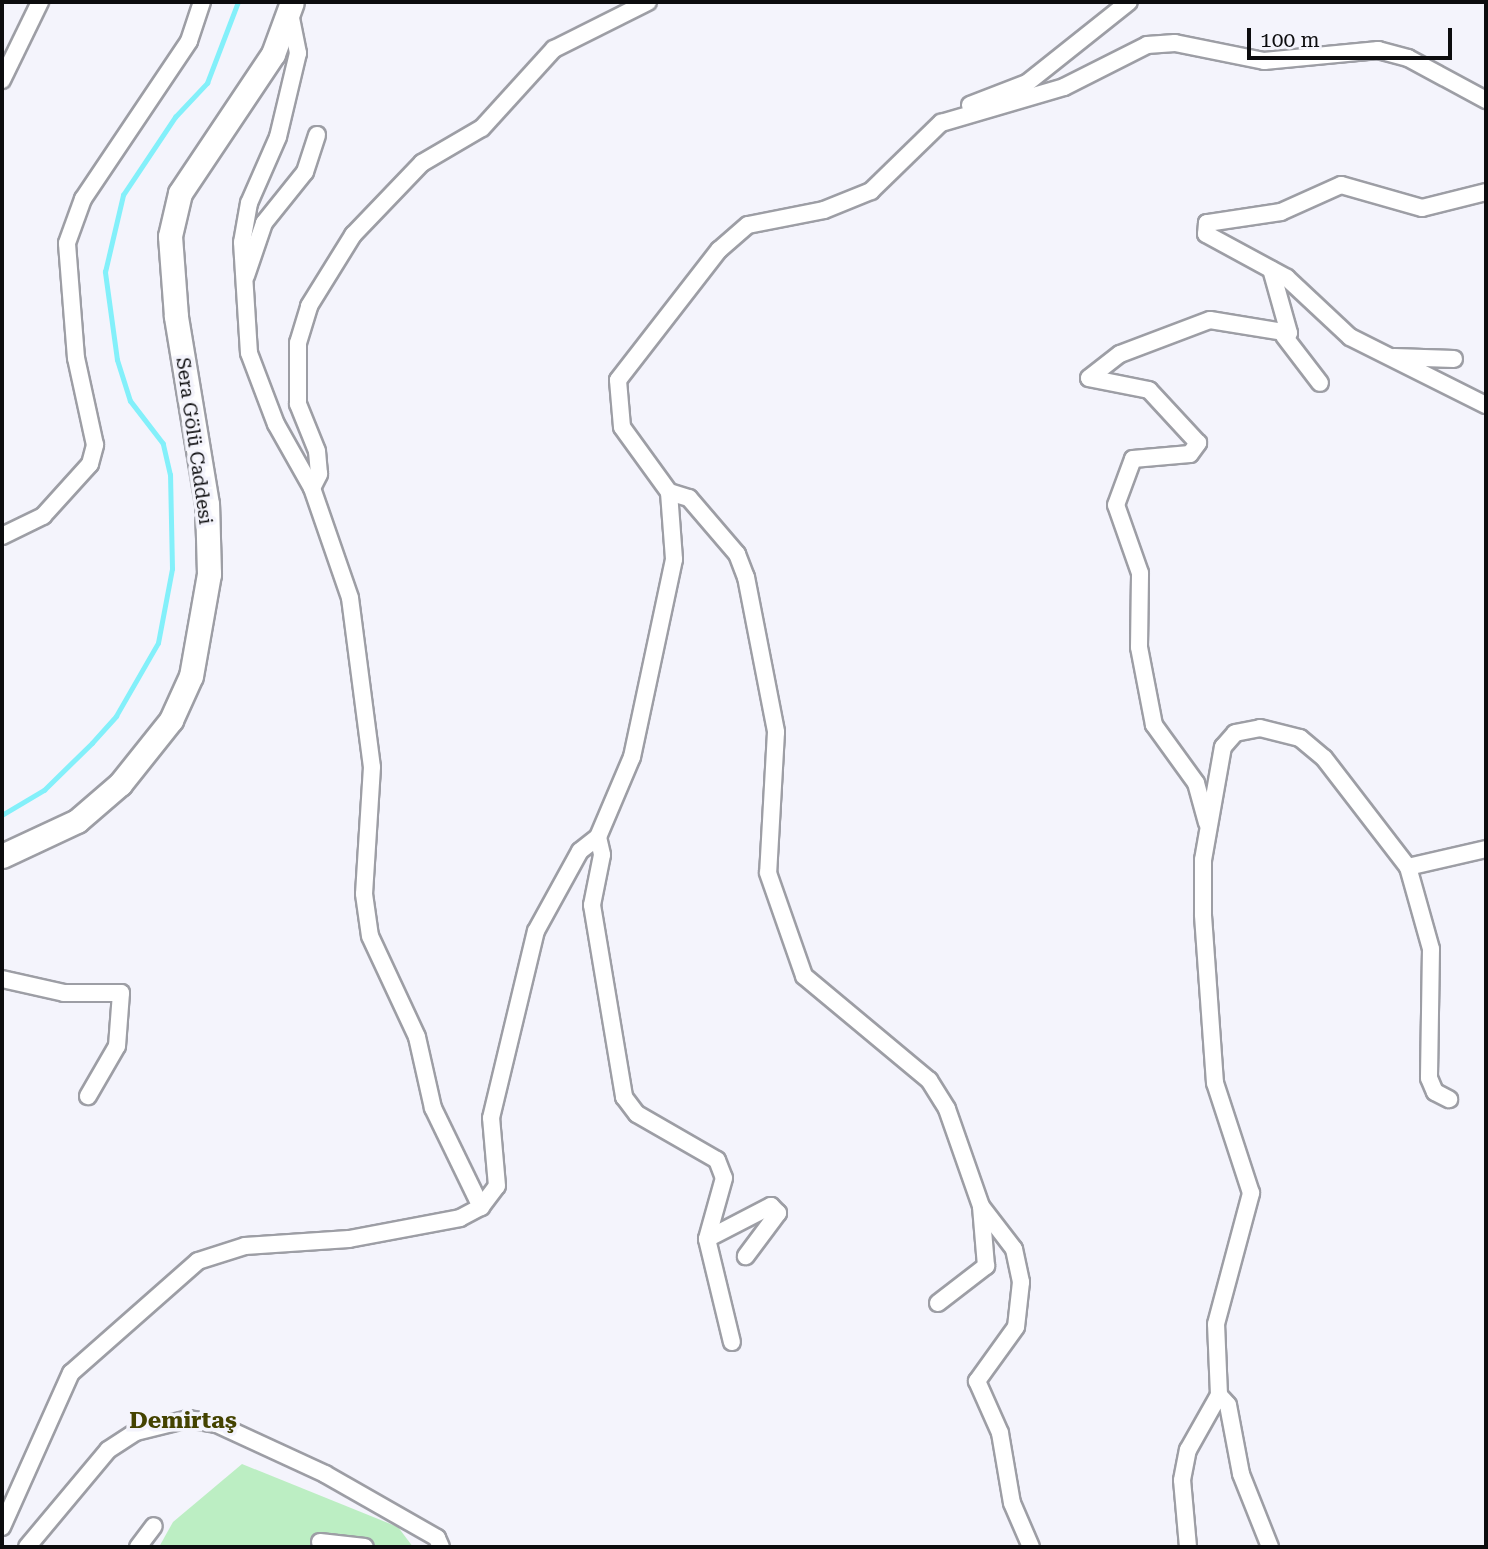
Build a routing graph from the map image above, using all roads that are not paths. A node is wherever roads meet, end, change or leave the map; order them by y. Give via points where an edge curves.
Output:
1 (40, 2) edge
2 (202, 2) edge
3 (648, 2) edge
4 (1129, 2) edge
5 (290, 6) edge
6 (2, 80) edge
7 (1486, 100) edge
8 (317, 135) dead end
9 (918, 140) junction
10 (1486, 192) edge
11 (1271, 269) junction
12 (240, 291) junction
13 (1284, 336) junction
14 (1384, 356) junction
15 (1454, 359) dead end
16 (1320, 383) dead end
17 (1486, 405) edge
18 (312, 488) junction
19 (669, 492) junction
20 (2, 536) edge
21 (1209, 828) junction
22 (598, 837) junction
23 (1486, 849) edge
24 (2, 856) edge
25 (1408, 867) junction
26 (2, 978) edge
27 (88, 1096) dead end
28 (1449, 1100) dead end
29 (981, 1206) junction
30 (481, 1207) junction
31 (707, 1238) junction
32 (746, 1256) dead end
33 (938, 1303) dead end
34 (732, 1342) dead end
35 (1219, 1395) junction
36 (154, 1526) dead end
37 (2, 1527) edge
38 (320, 1542) dead end
39 (27, 1547) edge
40 (138, 1547) edge
41 (365, 1547) edge
42 (441, 1547) edge
43 (1031, 1547) edge
44 (1188, 1547) edge
45 (1270, 1547) edge

1 - 6 street
2 - 20 street via 189,41 83,199 67,243 76,358 95,445 90,464 43,516
3 - 18 street via 554,49 482,128 422,163 353,235 309,306 298,343 298,404 317,451
4 - 9 street via 1027,83 926,124
5 - 12 street via 298,52 278,137 248,203
5 - 24 main road, Sera Gölü Caddesi via 273,54 180,193 170,236 176,316 207,504 209,574 191,676 171,720 121,784 78,821
7 - 9 street via 1431,69 1378,50 1264,61 1162,42 1121,54 1064,87 941,124
8 - 12 street via 305,172 264,223
9 - 19 street via 886,177 851,202 748,225 719,250 629,360 618,380 622,426
10 - 11 street via 1422,208 1341,185 1281,212 1207,223 1211,242
11 - 13 street via 1290,328
11 - 14 street via 1318,314
12 - 18 street via 249,354 276,424
13 - 16 street
13 - 21 street via 1237,320 1210,320 1120,354 1089,378 1149,390 1198,443 1190,454 1133,460 1116,505 1140,573 1139,647 1154,724 1196,783
14 - 15 street
14 - 17 street
18 - 30 street via 352,611 372,767 365,894 370,936 417,1037 433,1108
19 - 22 street via 674,559 667,598 632,757
19 - 29 street via 689,498 737,554 746,577 776,732 768,873 804,976 929,1080 947,1109
21 - 25 street via 1223,747 1235,733 1261,728 1300,738 1324,758
21 - 35 street via 1203,860 1207,1036 1215,1083 1251,1193 1216,1324
22 - 30 street via 580,851 536,931 491,1118 497,1186
22 - 31 street via 602,855 592,905 624,1097 637,1114 717,1160 724,1178
23 - 25 street
25 - 28 street via 1431,949 1429,1078 1435,1092
26 - 27 street via 64,993 121,993 117,1046
29 - 33 street via 986,1266
29 - 43 street via 1014,1250 1021,1305 1016,1327 977,1381 1000,1433 1012,1503
30 - 37 street via 460,1219 349,1239 245,1246 198,1261 71,1373
31 - 32 street via 771,1206 778,1213
31 - 34 street
35 - 44 street via 1188,1450 1182,1480
35 - 45 street via 1228,1405 1241,1474
36 - 40 street
38 - 41 street
39 - 42 street via 108,1450 136,1432 188,1419 218,1424 325,1474 437,1538

